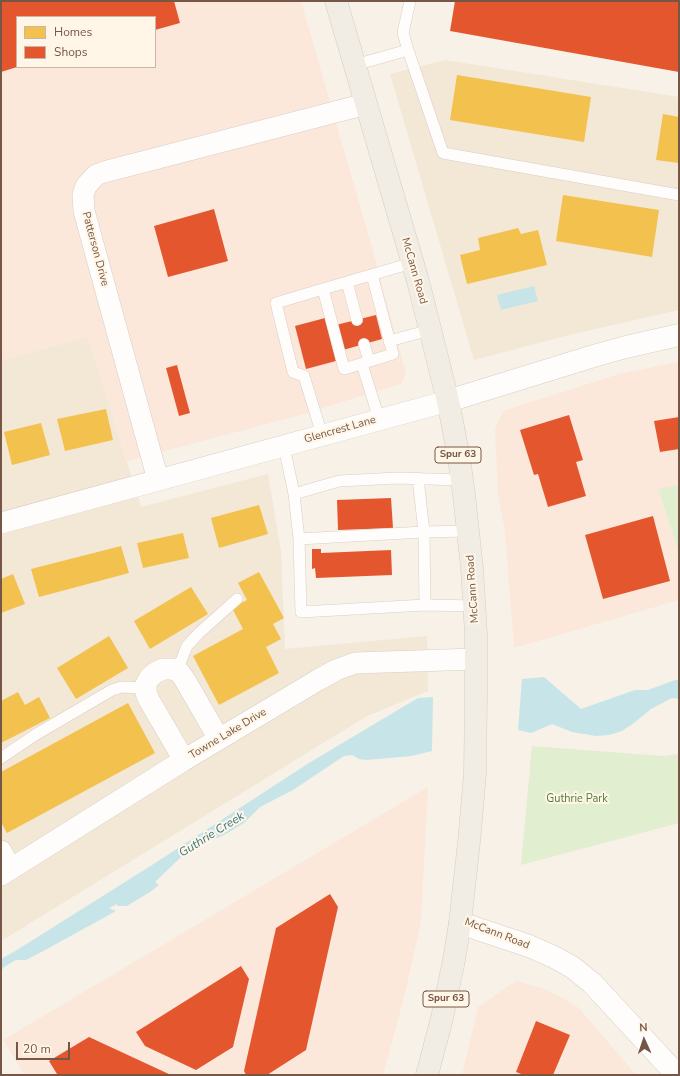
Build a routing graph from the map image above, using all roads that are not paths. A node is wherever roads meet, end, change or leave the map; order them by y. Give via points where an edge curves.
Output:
1 (336, 1) edge
2 (410, 1) edge
3 (408, 50) junction
4 (355, 65) junction
5 (366, 104) junction
6 (679, 195) edge
7 (412, 263) junction
8 (372, 275) junction
9 (347, 282) junction
10 (323, 289) junction
11 (357, 320) dead end
12 (430, 330) junction
13 (679, 335) edge
14 (389, 341) junction
15 (364, 344) dead end
16 (366, 363) junction
17 (448, 401) junction
18 (379, 419) junction
19 (322, 436) junction
20 (284, 446) junction
21 (418, 478) junction
22 (158, 480) junction
23 (462, 480) junction
24 (294, 494) junction
25 (1, 523) edge
26 (424, 532) junction
27 (469, 532) junction
28 (299, 539) junction
29 (238, 599) dead end
30 (425, 605) junction
31 (475, 606) junction
32 (476, 659) junction
33 (177, 671) junction
34 (146, 688) junction
35 (219, 739) junction
36 (1, 758) edge
37 (184, 760) junction
38 (4, 865) edge
39 (460, 923) junction
40 (427, 1075) edge
41 (677, 1075) edge

1 - 4 main road, McCann Road / Spur 63
2 - 3 lane via 403,33
3 - 4 lane
3 - 6 lane via 444,153
4 - 5 main road, McCann Road / Spur 63
5 - 7 main road, McCann Road / Spur 63
5 - 22 street, Patterson Drive via 104,172 96,175 86,186 83,195 84,211
7 - 8 lane
7 - 12 main road, McCann Road / Spur 63
8 - 9 lane
8 - 14 lane
9 - 10 lane
9 - 11 lane
10 - 16 lane via 344,369
10 - 19 lane via 276,303 293,372 304,376
12 - 14 lane
12 - 17 main road, McCann Road / Spur 63
13 - 17 street, Glencrest Lane via 597,355
14 - 16 lane via 393,354
15 - 16 lane
16 - 18 lane
17 - 18 street, Glencrest Lane
17 - 23 main road, McCann Road / Spur 63
18 - 19 street, Glencrest Lane
19 - 20 street, Glencrest Lane
20 - 22 street, Glencrest Lane
20 - 24 lane
21 - 23 lane
21 - 24 lane via 339,481
21 - 26 lane
22 - 25 street, Glencrest Lane
23 - 27 main road, McCann Road / Spur 63
24 - 28 lane
26 - 27 lane
26 - 28 lane
26 - 30 lane
27 - 31 main road, McCann Road / Spur 63
28 - 30 lane via 301,612
29 - 33 lane via 198,633 187,646
30 - 31 lane
31 - 32 main road, McCann Road / Spur 63
32 - 35 street, Towne Lake Drive via 355,663 318,680
32 - 39 main road, McCann Road / Spur 63 via 475,774
33 - 34 street via 163,669 150,677
33 - 35 street via 185,680
34 - 36 lane via 122,687 112,690
34 - 37 street via 149,700
35 - 37 street, Towne Lake Drive
37 - 38 street, Towne Lake Drive
39 - 40 main road, Spur 63
39 - 41 street, McCann Road via 529,946 572,967 592,983

